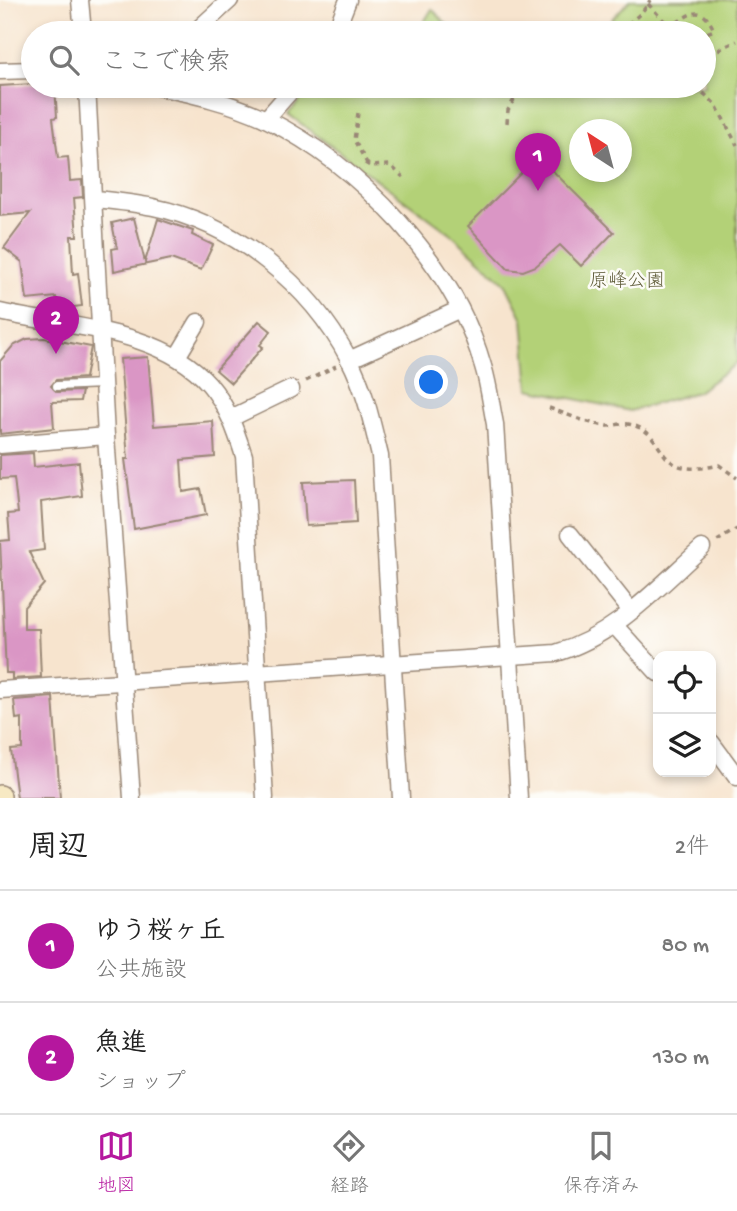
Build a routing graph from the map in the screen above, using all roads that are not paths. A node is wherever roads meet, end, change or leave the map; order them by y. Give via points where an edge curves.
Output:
1 (80, 0) edge
2 (230, 0) edge
3 (348, 0) edge
4 (82, 21) edge
5 (207, 21) edge
6 (340, 21) edge
7 (21, 70) edge
8 (0, 71) edge
9 (88, 98) edge
10 (211, 98) edge
11 (284, 98) edge
12 (266, 119) junction
13 (95, 199) junction
14 (460, 309) junction
15 (0, 312) edge
16 (198, 322) dead end
17 (101, 331) junction
18 (177, 357) junction
19 (349, 360) junction
20 (104, 384) junction
21 (57, 386) dead end
22 (291, 388) road end
23 (231, 418) junction
24 (106, 436) junction
25 (0, 445) edge
26 (570, 534) dead end
27 (702, 548) dead end
28 (631, 611) junction
29 (615, 626) junction
30 (510, 657) junction
31 (391, 662) junction
32 (653, 668) edge
33 (256, 675) junction
34 (125, 681) junction
35 (0, 690) edge
36 (716, 749) edge
37 (737, 778) edge
38 (132, 798) edge
39 (265, 798) edge
40 (401, 798) edge
41 (519, 798) edge

1 - 4 street
2 - 5 street
3 - 6 street
7 - 8 street
9 - 13 street
10 - 12 street
11 - 12 street
12 - 14 street via 337,162 389,210
13 - 17 street
13 - 19 street via 154,207 205,223 263,257 319,312
14 - 19 street
14 - 30 street via 483,365 495,424
15 - 17 street
16 - 18 street
17 - 18 street
17 - 20 street
18 - 23 street via 209,384
19 - 31 street via 367,402 380,456
20 - 21 lane
20 - 24 street
22 - 23 street
23 - 33 street via 244,456
24 - 25 street
24 - 34 street
26 - 28 street
27 - 28 street
28 - 29 street
29 - 30 street via 584,645
29 - 32 street
30 - 31 street
30 - 41 street
31 - 33 street
31 - 40 street
33 - 34 street
33 - 39 street
34 - 35 street
34 - 38 street
36 - 37 street

